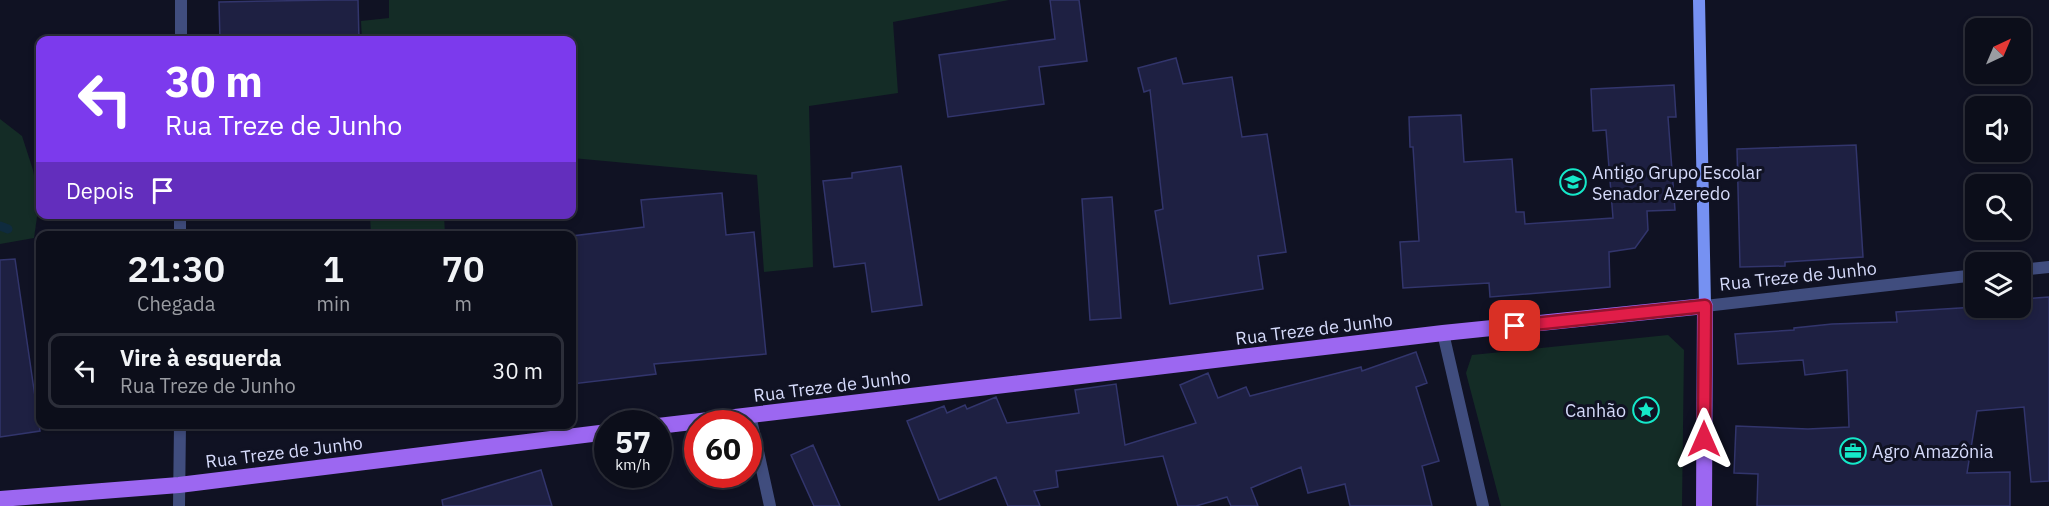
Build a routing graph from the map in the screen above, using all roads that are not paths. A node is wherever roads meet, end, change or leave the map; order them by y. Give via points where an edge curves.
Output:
1 (181, 0) edge
2 (1699, 0) edge
3 (181, 36) edge
4 (2049, 267) edge
5 (2031, 269) edge
6 (1965, 276) edge
7 (1705, 306) junction
8 (1443, 333) junction
9 (762, 414) edge
10 (180, 429) edge
11 (594, 434) edge
12 (762, 470) edge
13 (179, 485) junction
14 (0, 499) edge
15 (179, 506) edge
16 (770, 506) edge
17 (1483, 506) edge
18 (1704, 506) edge

1 - 3 street
2 - 7 main road
4 - 5 street
6 - 7 street, Rua Treze de Junho
7 - 8 main road, Rua Treze de Junho
7 - 18 main road
8 - 9 main road, Rua Treze de Junho
8 - 17 street
10 - 13 street
11 - 13 main road, Rua Treze de Junho
12 - 16 street
13 - 14 main road, Rua Treze de Junho
13 - 15 street

